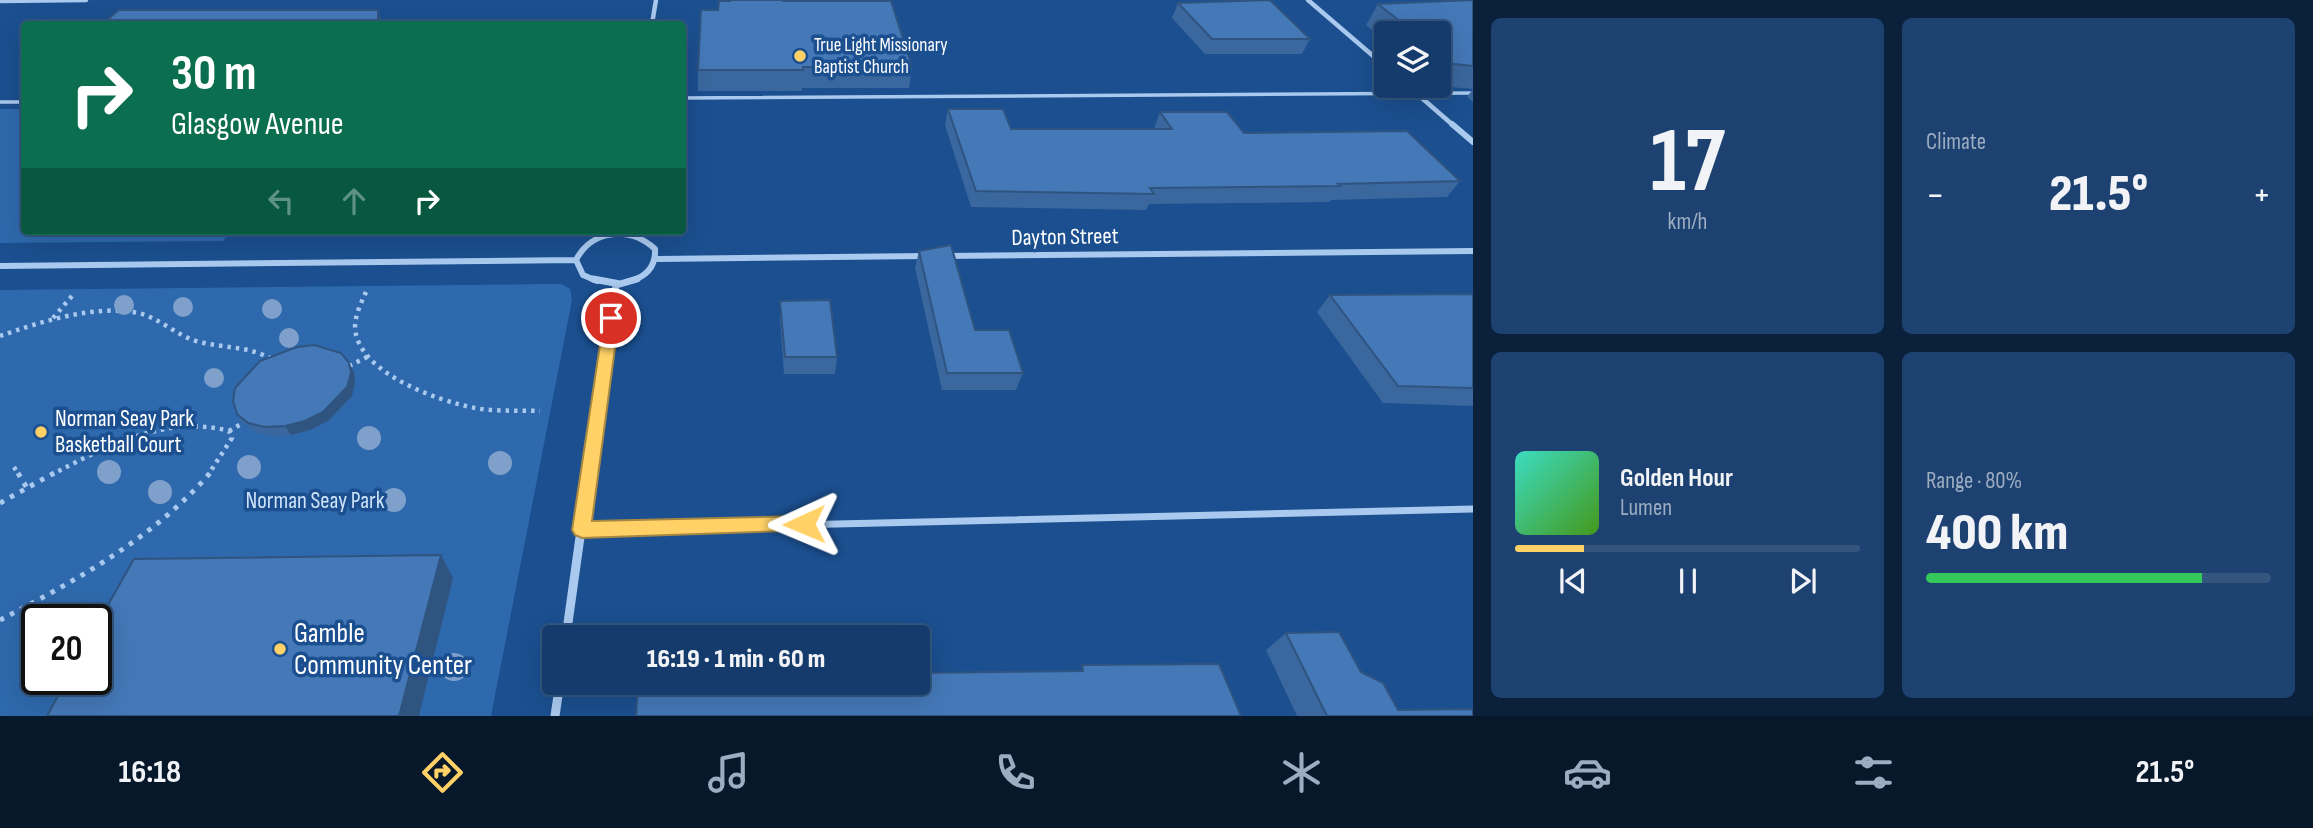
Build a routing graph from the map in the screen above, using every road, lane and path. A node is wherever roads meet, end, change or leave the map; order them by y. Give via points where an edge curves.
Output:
1 (86, 0) edge
2 (656, 0) edge
3 (1308, 0) edge
4 (0, 1) edge
5 (652, 21) edge
6 (1374, 57) edge
7 (1374, 93) edge
8 (1451, 93) edge
9 (1473, 93) edge
10 (686, 98) edge
11 (1423, 98) edge
12 (0, 102) edge
13 (21, 102) edge
14 (1473, 142) edge
15 (607, 235) edge
16 (634, 235) edge
17 (1473, 251) edge
18 (658, 259) junction
19 (576, 260) junction
20 (0, 266) edge
21 (616, 285) junction
22 (366, 292) dead end
23 (72, 296) dead end
24 (53, 318) junction
25 (1, 337) edge
26 (1, 344) edge
27 (369, 356) junction
28 (277, 364) edge
29 (349, 366) edge
30 (541, 411) dead end
31 (243, 423) edge
32 (229, 431) junction
33 (14, 467) dead end
34 (27, 488) junction
35 (0, 503) edge
36 (1473, 509) edge
37 (582, 530) junction
38 (0, 620) edge
39 (568, 625) edge
40 (558, 695) edge
41 (555, 716) edge

1 - 4 street
2 - 5 street
3 - 6 street
7 - 10 lane
8 - 9 lane
11 - 14 street
12 - 13 lane
15 - 19 street via 587,244
16 - 18 street via 653,244
17 - 18 street, Dayton Street
18 - 21 street via 639,280
19 - 20 street
19 - 21 street via 577,268 592,281
21 - 37 street
22 - 27 path via 355,323 360,344
23 - 24 path
24 - 25 path
24 - 28 path via 94,312 140,313 189,339 254,349
25 - 26 path
27 - 29 path
27 - 30 path via 399,380 452,403 478,409
31 - 32 path
32 - 34 path via 207,424 155,431 90,456
32 - 38 path via 228,448 192,494 114,554
33 - 34 path
34 - 35 path
36 - 37 lane
37 - 39 street
40 - 41 street

